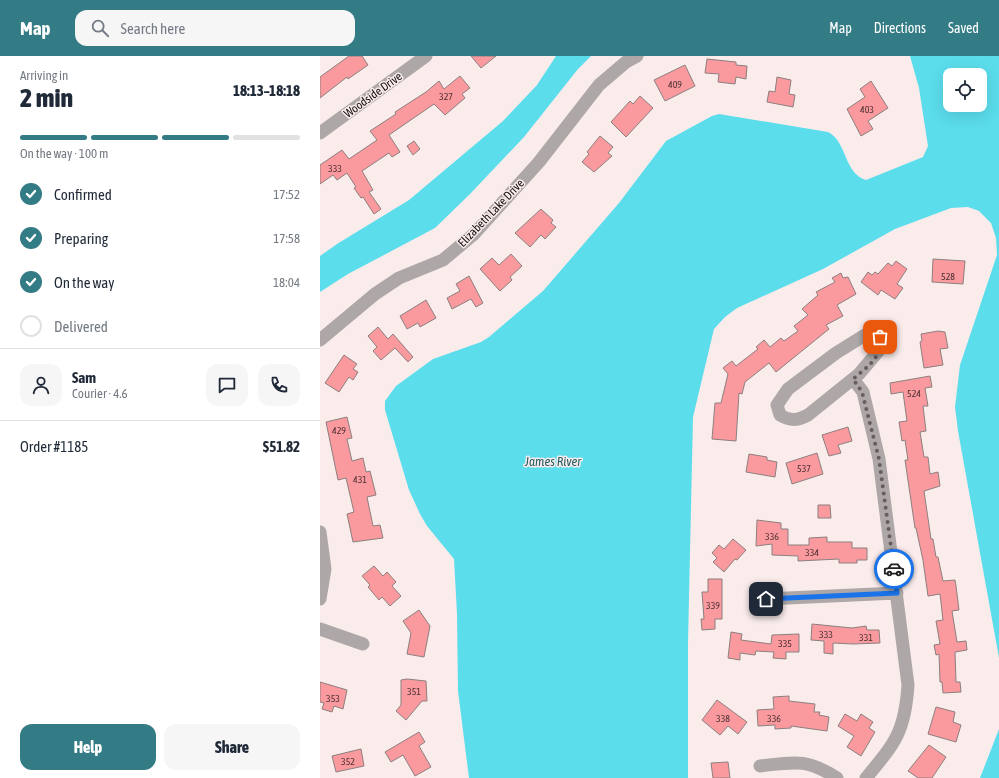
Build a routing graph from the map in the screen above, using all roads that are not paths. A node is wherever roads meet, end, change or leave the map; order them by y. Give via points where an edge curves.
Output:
1 (426, 56) edge
2 (637, 56) edge
3 (320, 133) edge
4 (320, 340) edge
5 (853, 379) junction
6 (320, 532) edge
7 (897, 593) junction
8 (320, 599) edge
9 (766, 599) dead end
10 (320, 629) edge
11 (363, 644) dead end
12 (760, 766) dead end
13 (837, 778) edge
14 (866, 778) edge

1 - 3 street, Woodside Drive
2 - 4 street, Elizabeth Lake Drive via 599,85 539,162 474,234 443,260 399,278 375,294
5 - 5 street via 803,418 788,419 780,415 777,405 788,389 836,353 865,335 876,334 880,337 881,348
5 - 7 street via 862,392 879,459
6 - 8 street via 326,569
7 - 9 street
7 - 14 street via 908,685 907,707 902,727 892,746
10 - 11 street
12 - 13 street via 798,761 814,764

